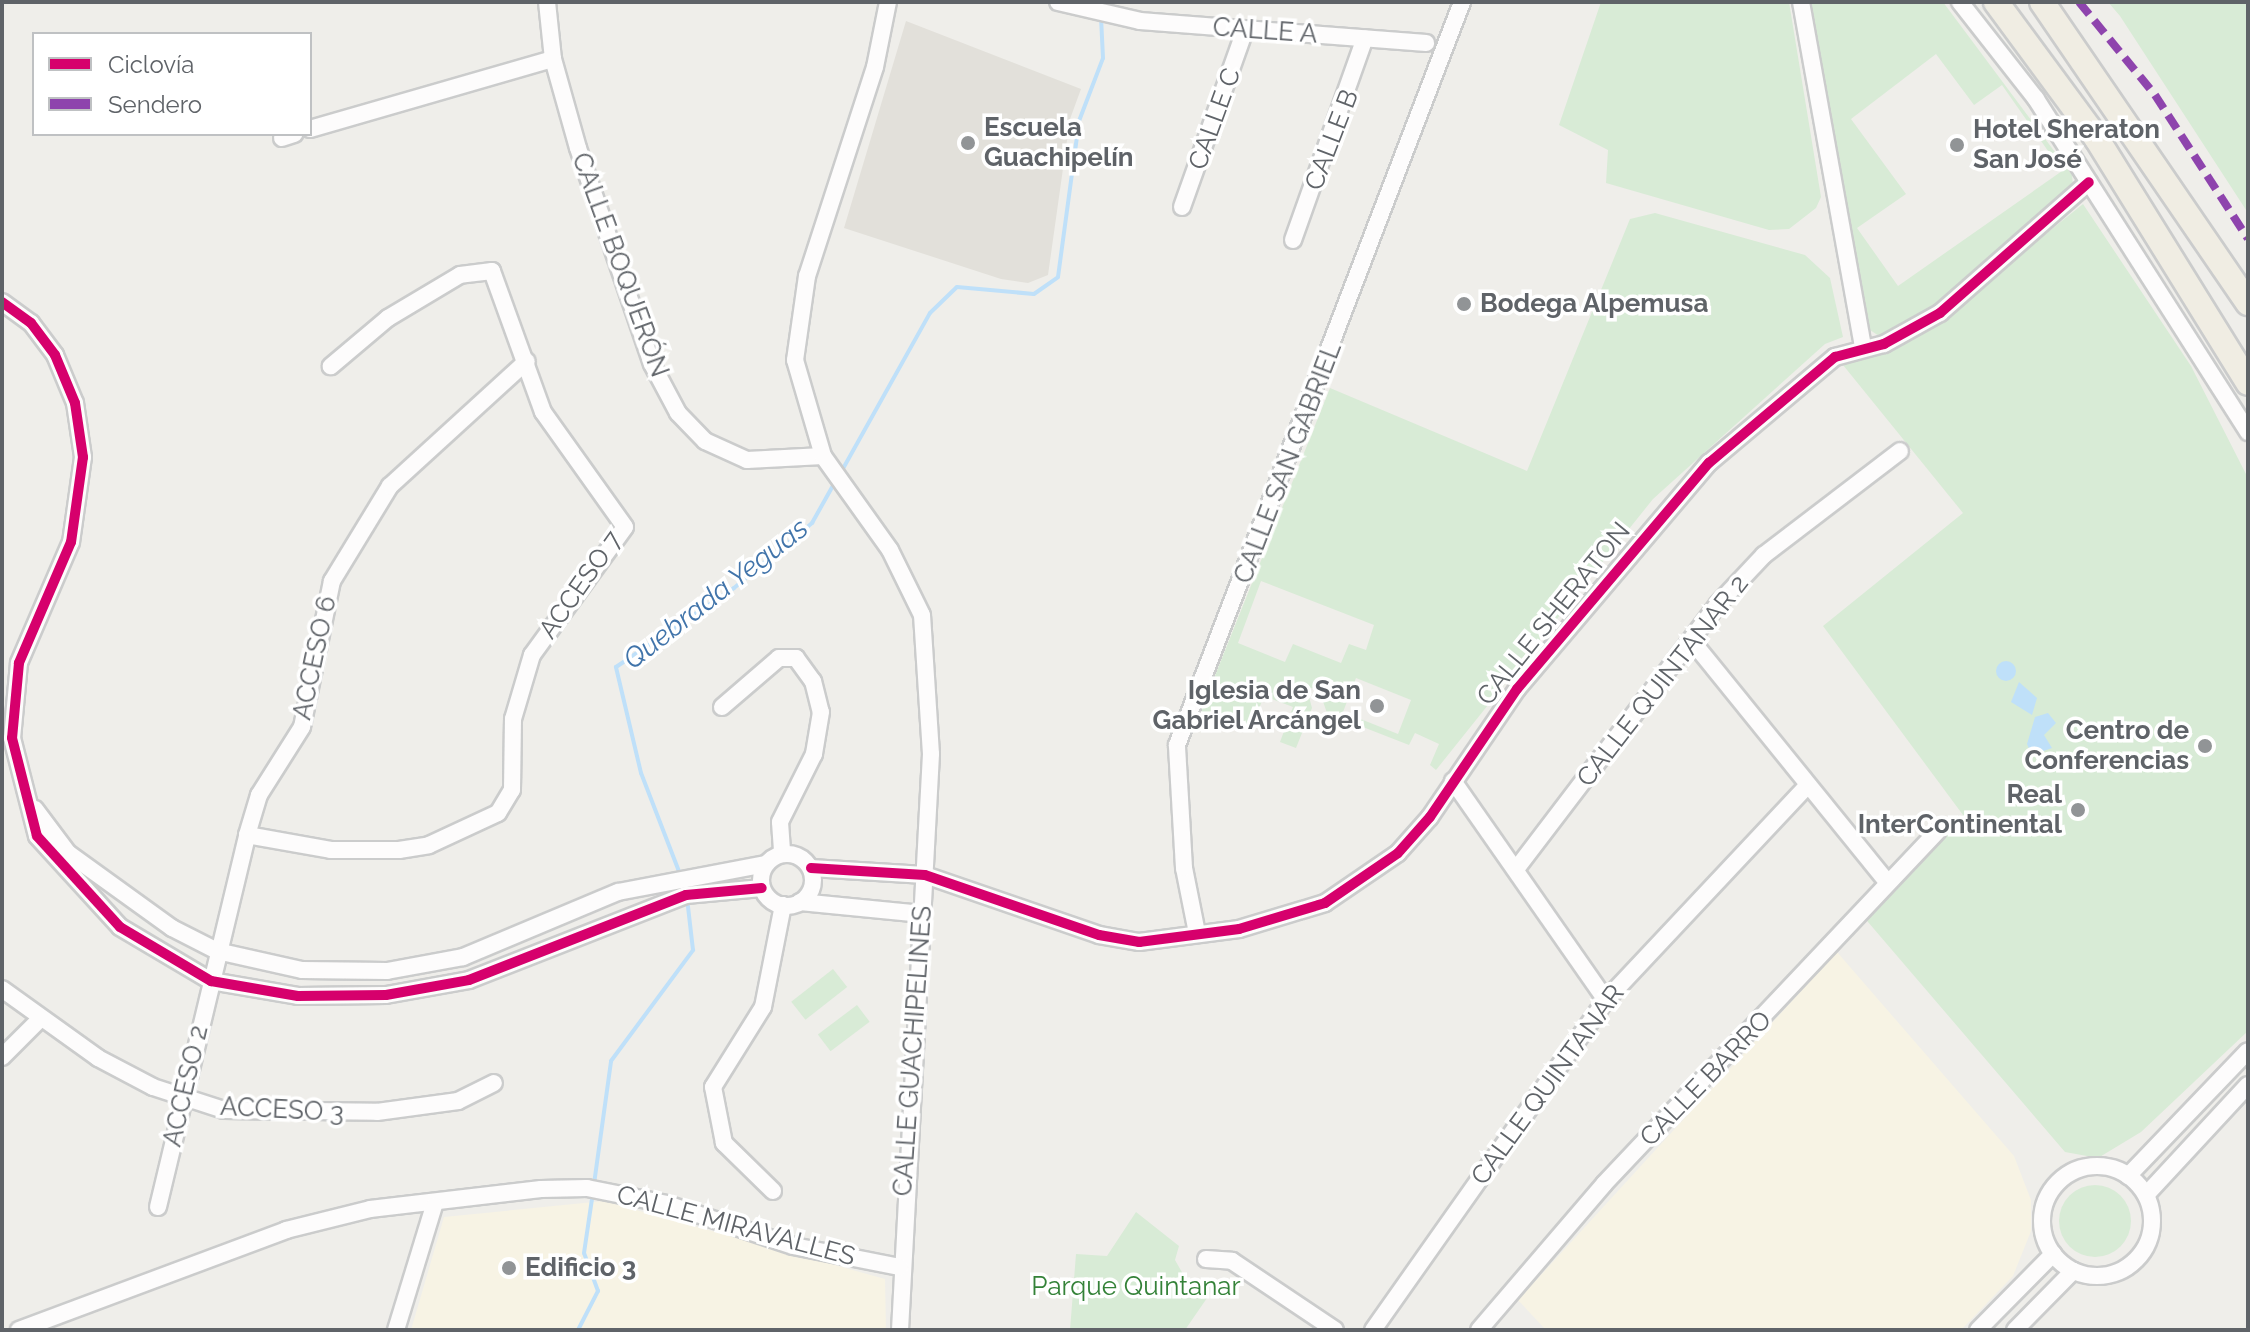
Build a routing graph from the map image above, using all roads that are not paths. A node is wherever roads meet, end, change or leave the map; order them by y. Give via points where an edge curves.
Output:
1 (547, 2) edge
2 (888, 2) edge
3 (1058, 2) edge
4 (1462, 2) edge
5 (1801, 2) edge
6 (1960, 2) edge
7 (1996, 2) edge
8 (2042, 2) edge
9 (1245, 30) junction
10 (1365, 38) junction
11 (1426, 43) dead end
12 (553, 59) junction
13 (312, 128) edge
14 (2089, 182) junction
15 (1182, 207) dead end
16 (1293, 240) dead end
17 (2, 302) edge
18 (2248, 303) edge
19 (1863, 346) junction
20 (527, 361) junction
21 (331, 366) dead end
22 (2248, 383) edge
23 (2248, 432) edge
24 (1900, 451) dead end
25 (828, 462) junction
26 (1692, 641) junction
27 (722, 707) dead end
28 (1453, 781) junction
29 (1808, 785) junction
30 (31, 804) junction
31 (1937, 832) dead end
32 (247, 835) junction
33 (782, 854) junction
34 (766, 864) junction
35 (811, 868) junction
36 (1517, 868) junction
37 (925, 875) junction
38 (1887, 882) junction
39 (762, 888) junction
40 (800, 902) junction
41 (783, 905) junction
42 (922, 914) junction
43 (1197, 933) junction
44 (495, 942) junction
45 (214, 966) junction
46 (499, 967) junction
47 (2, 989) edge
48 (1606, 1000) junction
49 (40, 1019) junction
50 (2248, 1051) edge
51 (2, 1057) edge
52 (494, 1083) dead end
53 (2248, 1085) edge
54 (183, 1099) junction
55 (2128, 1176) junction
56 (773, 1191) dead end
57 (2146, 1195) junction
58 (434, 1206) junction
59 (158, 1207) dead end
60 (2053, 1254) junction
61 (1206, 1259) dead end
62 (900, 1267) junction
63 (2073, 1271) junction
64 (19, 1330) edge
65 (396, 1330) edge
66 (900, 1330) edge
67 (1335, 1330) edge
68 (1373, 1330) edge
69 (1479, 1330) edge
70 (1978, 1330) edge
71 (2015, 1330) edge

1 - 12 street, CALLE BOQUERÓN
2 - 25 street, CALLE GUACHIPELINES via 875,67 807,276 795,360
3 - 9 street, CALLE A via 1115,16
4 - 43 street, CALLE SAN GABRIEL via 1177,745 1184,868
5 - 19 street
6 - 14 street
7 - 22 highway via 2097,139
8 - 18 highway
9 - 10 street, CALLE A
9 - 15 street, CALLE C
10 - 11 street, CALLE A
10 - 16 street, CALLE B
12 - 13 street
12 - 25 street, CALLE BOQUERÓN via 652,364 678,413 705,441 747,460
14 - 19 street, CALLE SHERATON via 1940,313 1884,344
14 - 23 street
17 - 30 street via 31,323 55,355 75,403 83,457 71,542 19,663 12,738
19 - 28 street, CALLE SHERATON via 1835,357 1678,496 1517,689
20 - 21 street, ACCESO 7 via 500,280 485,267 388,318
20 - 32 street, ACCESO 6 via 390,486 350,542 320,623 302,727 259,795
20 - 32 street, ACCESO 7 via 553,429 608,494 625,527 532,655 513,719 506,802 429,845 399,850 331,850
24 - 26 street, CALLE QUINTANAR 2 via 1764,555
25 - 37 street, CALLE GUACHIPELINES via 910,583 922,615 931,754
26 - 29 street
26 - 36 street, CALLE QUINTANAR 2
27 - 33 street via 779,658 796,658 817,693 814,754 780,822
28 - 36 street
28 - 43 street, CALLE SHERATON via 1398,853 1359,885 1286,920
29 - 38 street
29 - 48 street, CALLE QUINTANAR
30 - 45 street via 68,853
30 - 45 street via 37,836 120,927
31 - 38 street, CALLE BARRO
32 - 45 street, ACCESO 6
33 - 34 street
33 - 35 street
34 - 39 street
34 - 44 street via 618,892
35 - 37 street, CALLE SHERATON
35 - 40 street via 812,889
36 - 48 street
37 - 42 street, CALLE GUACHIPELINES
37 - 43 street, CALLE SHERATON via 1099,935 1139,942
38 - 69 street, CALLE BARRO via 1604,1184
39 - 41 street
39 - 46 street via 686,895
40 - 41 street
40 - 42 street
41 - 56 street via 763,1007 713,1087 724,1143
42 - 62 street, CALLE GUACHIPELINES
44 - 45 street via 463,957 387,971
44 - 46 street
45 - 46 street via 298,996 386,995
45 - 54 street, ACCESO 2
47 - 49 street, ACCESO 3
48 - 68 street, CALLE QUINTANAR
49 - 51 street
49 - 54 street, ACCESO 3 via 98,1058
50 - 55 street
52 - 54 street, ACCESO 3 via 458,1101 327,1116 224,1110
53 - 57 street
54 - 59 street, ACCESO 2
55 - 57 street
55 - 60 street via 2094,1166 2056,1183 2043,1210
57 - 63 street via 2150,1238 2135,1262 2107,1275
58 - 62 street, CALLE MIRAVALLES via 595,1189 793,1246
58 - 64 street, CALLE MIRAVALLES via 370,1209 286,1230
58 - 65 street
60 - 63 street
60 - 70 street
61 - 67 street via 1232,1261
62 - 66 street, CALLE GUACHIPELINES
63 - 71 street

